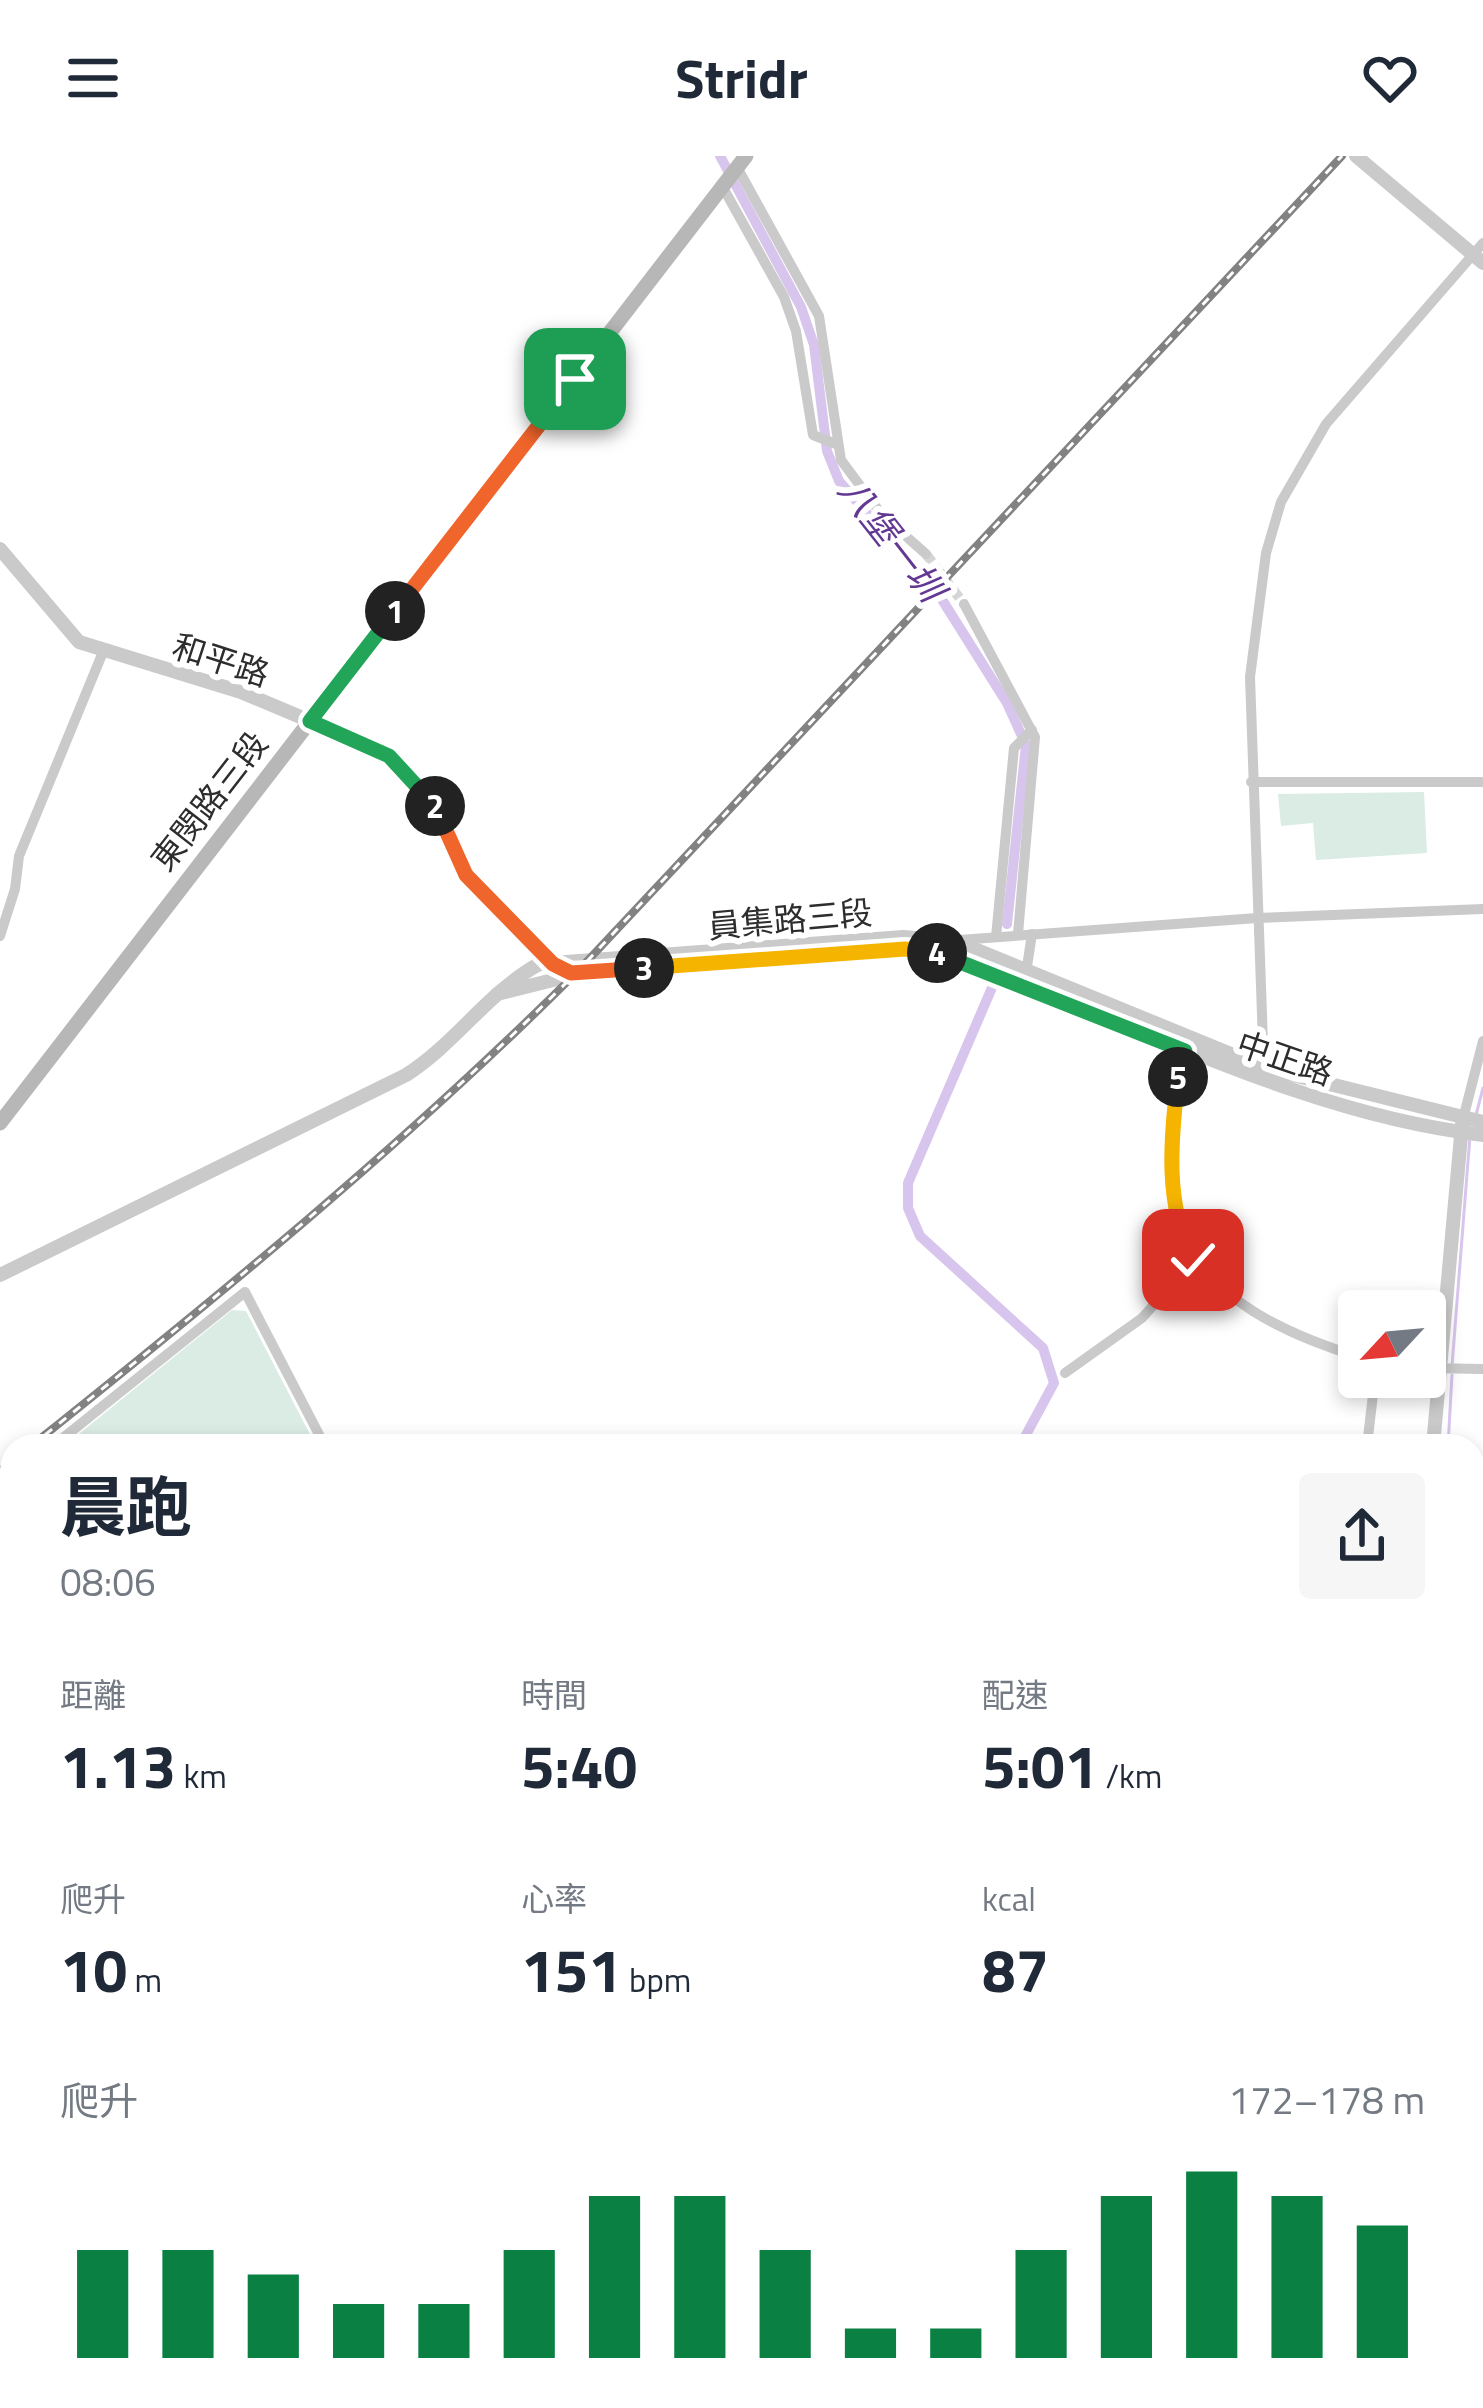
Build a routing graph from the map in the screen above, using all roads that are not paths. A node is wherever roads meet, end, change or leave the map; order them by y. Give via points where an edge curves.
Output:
1 (1356, 156) edge
2 (734, 170) edge
3 (1479, 254) edge
4 (836, 444) junction
5 (0, 549) edge
6 (926, 554) tunnel mouth
7 (964, 604) tunnel mouth
8 (103, 652) junction
9 (310, 721) junction
10 (1032, 730) junction
11 (1251, 782) junction
12 (1483, 782) edge
13 (1483, 909) edge
14 (1257, 918) junction
15 (1025, 934) junction
16 (0, 936) edge
17 (997, 938) junction
18 (955, 941) junction
19 (905, 949) junction
20 (988, 963) junction
21 (553, 964) junction
22 (574, 972) junction
23 (1019, 976) junction
24 (497, 994) junction
25 (1483, 1041) edge
26 (1186, 1044) junction
27 (1263, 1074) junction
28 (1483, 1122) edge
29 (0, 1123) edge
30 (1461, 1126) junction
31 (1483, 1135) edge
32 (1193, 1260) junction
33 (0, 1276) edge
34 (1441, 1290) edge
35 (1338, 1351) edge
36 (1446, 1369) edge
37 (1483, 1369) edge
38 (1065, 1373) dead end
39 (1373, 1398) edge
40 (1431, 1398) edge
41 (68, 1434) edge
42 (319, 1434) edge
43 (1368, 1434) edge
44 (1432, 1434) edge

1 - 3 street
2 - 4 street via 819,316
2 - 4 street via 796,332 813,435
2 - 9 main road, 東閔路三段
3 - 11 street via 1343,401 1281,502 1252,630
4 - 6 street via 858,487
5 - 8 street, 和平路 via 79,642
7 - 10 street
8 - 9 street, 和平路
8 - 16 street via 19,856
9 - 21 street, 和平路 via 389,756 416,780 466,875
9 - 29 main road, 東閔路三段
10 - 15 street
10 - 17 street via 1013,748
11 - 12 street
11 - 14 street
13 - 14 street
14 - 15 street
14 - 27 street
15 - 17 street
15 - 23 street
17 - 18 street
18 - 19 street
18 - 20 street
18 - 21 street, 員集路三段 via 903,937
19 - 20 street
19 - 22 street, 員集路三段
20 - 23 street, 中正路
21 - 22 street, 和平路
21 - 24 street, 員集路三段
22 - 24 street, 員集路三段
23 - 26 street, 中正路
24 - 33 street via 440,1053 406,1075
25 - 30 street
26 - 27 street, 中正路
26 - 32 street via 1171,1161 1181,1236
27 - 30 street, 中正路
28 - 30 street, 中正路
30 - 31 street, 中正路
30 - 34 street
32 - 35 street via 1246,1312
32 - 38 street via 1142,1318
36 - 37 street
39 - 43 street
40 - 44 street
41 - 42 street via 245,1292

